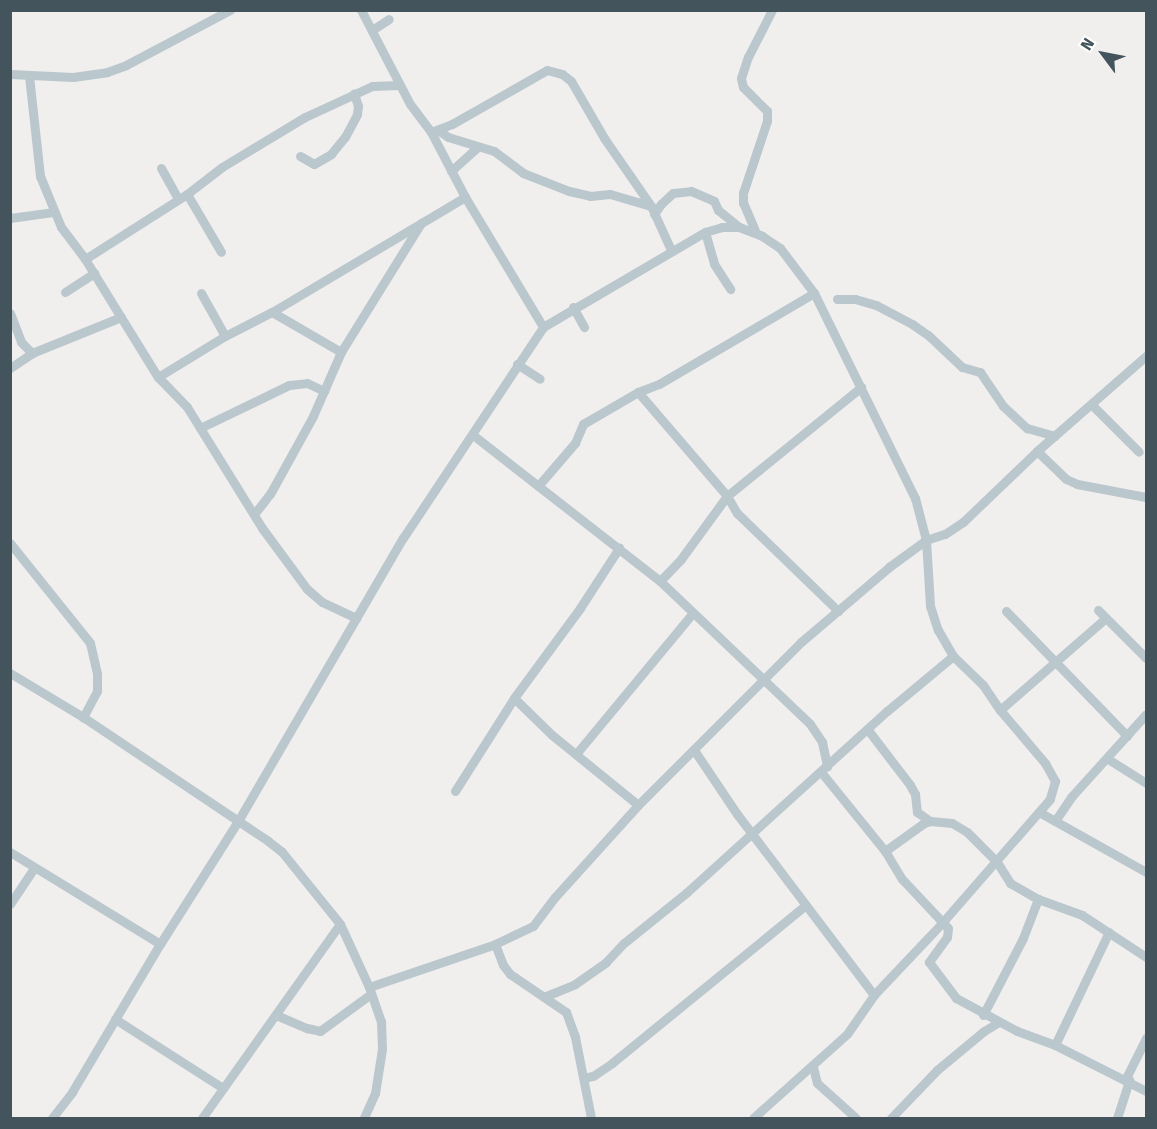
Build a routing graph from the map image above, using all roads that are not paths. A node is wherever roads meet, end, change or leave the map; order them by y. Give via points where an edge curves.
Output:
1 (230, 10) edge
2 (361, 10) edge
3 (772, 10) edge
4 (389, 19) dead end
5 (372, 30) junction
6 (10, 74) edge
7 (29, 76) junction
8 (400, 85) junction
9 (354, 94) junction
10 (434, 131) junction
11 (478, 147) junction
12 (300, 156) dead end
13 (161, 168) dead end
14 (451, 171) junction
15 (182, 196) junction
16 (465, 197) junction
17 (653, 210) junction
18 (53, 212) junction
19 (10, 218) edge
20 (422, 221) junction
21 (739, 227) junction
22 (705, 232) junction
23 (756, 233) junction
24 (671, 250) junction
25 (221, 252) dead end
26 (85, 259) junction
27 (94, 273) junction
28 (730, 289) dead end
29 (65, 292) dead end
30 (201, 293) dead end
31 (814, 293) junction
32 (837, 299) dead end
33 (573, 308) junction
34 (273, 312) junction
35 (10, 313) edge
36 (121, 317) junction
37 (543, 327) junction
38 (584, 327) dead end
39 (225, 336) junction
40 (341, 352) junction
41 (32, 353) junction
42 (1146, 356) edge
43 (517, 364) junction
44 (10, 368) edge
45 (158, 377) junction
46 (540, 378) dead end
47 (861, 387) junction
48 (324, 391) junction
49 (638, 392) junction
50 (1092, 405) junction
51 (200, 428) junction
52 (473, 435) junction
53 (1055, 436) junction
54 (1037, 451) junction
55 (1139, 452) dead end
56 (538, 486) junction
57 (727, 496) junction
58 (1146, 497) edge
59 (255, 513) junction
60 (926, 540) junction
61 (11, 546) edge
62 (619, 548) junction
63 (660, 581) junction
64 (1098, 610) dead end
65 (838, 611) junction
66 (1006, 611) dead end
67 (692, 614) junction
68 (357, 618) junction
69 (1106, 618) junction
70 (953, 656) junction
71 (1146, 658) edge
72 (1054, 662) junction
73 (10, 673) edge
74 (764, 679) junction
75 (514, 698) junction
76 (1000, 710) junction
77 (1146, 714) edge
78 (83, 717) junction
79 (868, 730) junction
80 (1128, 736) junction
81 (694, 750) junction
82 (576, 754) junction
83 (1108, 759) junction
84 (824, 769) junction
85 (1146, 783) edge
86 (455, 791) dead end
87 (638, 805) junction
88 (1039, 813) junction
89 (1055, 820) junction
90 (238, 821) junction
91 (930, 821) junction
92 (752, 831) junction
93 (885, 851) junction
94 (10, 852) edge
95 (997, 862) junction
96 (34, 868) junction
97 (1146, 872) edge
98 (1038, 899) junction
99 (10, 904) edge
100 (806, 905) junction
101 (942, 923) junction
102 (340, 924) junction
103 (1109, 932) junction
104 (160, 944) junction
105 (495, 944) junction
106 (1146, 957) edge
107 (370, 990) junction
108 (874, 995) junction
109 (546, 996) junction
110 (276, 1015) junction
111 (983, 1015) junction
112 (115, 1018) junction
113 (999, 1022) junction
114 (1146, 1038) edge
115 (1055, 1045) junction
116 (813, 1066) junction
117 (584, 1078) junction
118 (1127, 1079) junction
119 (223, 1088) junction
120 (1146, 1091) edge
121 (52, 1119) edge
122 (202, 1119) edge
123 (364, 1119) edge
124 (591, 1119) edge
125 (753, 1119) edge
126 (856, 1119) edge
127 (891, 1119) edge
128 (1117, 1119) edge

1 - 7 street via 107,72 73,77
2 - 5 street
3 - 23 street via 741,78 743,87 767,111 743,193 743,203
4 - 5 street
5 - 8 street
6 - 7 street
7 - 18 street via 40,176
8 - 9 street via 372,86
8 - 10 street via 410,104
9 - 12 street via 357,114 331,154 314,164
9 - 15 street via 305,117
10 - 11 street
10 - 14 street
10 - 17 street via 547,70 562,74 571,81
11 - 14 street
11 - 17 street via 494,151 523,173 569,191 590,196 610,194
13 - 15 street
14 - 16 street
15 - 25 street
15 - 26 street
16 - 20 street
16 - 37 street
17 - 21 street via 674,193 691,191 714,201 718,210
17 - 24 street
18 - 19 street
18 - 26 street
20 - 34 street
20 - 40 street
21 - 22 street
21 - 23 street
22 - 24 street
22 - 28 street via 714,264
23 - 31 street via 780,248
24 - 33 street
26 - 27 street
27 - 29 street
27 - 36 street
30 - 39 street
31 - 47 street
31 - 49 street via 659,384
32 - 53 street via 876,305 912,324 962,367 980,372 1002,406 1027,428
33 - 37 street
33 - 38 street
34 - 39 street
34 - 40 street
35 - 41 street via 21,342
36 - 41 street
36 - 45 street
37 - 43 street
39 - 45 street
40 - 48 street
41 - 44 street
42 - 50 street
43 - 46 street
43 - 52 street
45 - 51 street via 187,407
47 - 57 street
47 - 60 street via 915,498
48 - 51 street via 307,383 290,385
48 - 59 street via 270,494
49 - 56 street via 583,424 575,443
49 - 57 street
50 - 53 street
50 - 55 street
51 - 59 street
52 - 56 street
52 - 68 street via 403,538
53 - 54 street
54 - 58 street via 1066,479 1077,484
54 - 60 street via 963,522
56 - 62 street
57 - 63 street
57 - 65 street via 736,513
59 - 68 street via 307,589 322,602
60 - 65 street
60 - 70 street via 930,606
61 - 78 street via 90,643 97,691
62 - 63 street
62 - 75 street
63 - 67 street
64 - 69 street
65 - 74 street
66 - 72 street
67 - 74 street
67 - 82 street
68 - 90 street
69 - 71 street
69 - 72 street
70 - 76 street via 983,685
70 - 79 street
72 - 76 street
72 - 80 street
73 - 78 street
74 - 81 street
74 - 84 street via 818,733
75 - 82 street
75 - 86 street
76 - 88 street via 1045,763 1055,781 1050,799
77 - 80 street
78 - 90 street
79 - 84 street
79 - 91 street via 910,785 917,812
80 - 83 street
81 - 87 street
81 - 92 street via 706,773
82 - 87 street
83 - 85 street
83 - 89 street
84 - 92 street
84 - 93 street
87 - 105 street via 533,926
88 - 89 street
88 - 95 street
89 - 97 street
90 - 102 street via 282,852
90 - 104 street
91 - 93 street
91 - 95 street via 952,823 967,832
92 - 100 street
92 - 109 street via 606,962 575,984
93 - 101 street via 902,879
94 - 96 street
95 - 98 street via 1010,883
95 - 101 street
96 - 99 street
96 - 104 street
98 - 103 street via 1082,915
98 - 111 street via 1023,938
100 - 108 street
100 - 117 street via 612,1063
101 - 108 street
101 - 111 street via 948,933 930,958 931,968 956,998
102 - 107 street
102 - 110 street
103 - 106 street
103 - 115 street
104 - 112 street
105 - 107 street
105 - 109 street via 510,974
107 - 110 street via 320,1031
107 - 123 street via 381,1021 382,1048 375,1093
108 - 116 street via 847,1034
109 - 117 street via 566,1012
110 - 119 street
111 - 113 street
112 - 119 street
112 - 121 street
113 - 115 street
113 - 127 street via 936,1070
114 - 118 street
115 - 118 street
116 - 125 street
116 - 126 street via 817,1083
117 - 124 street
118 - 120 street
118 - 128 street
119 - 122 street

